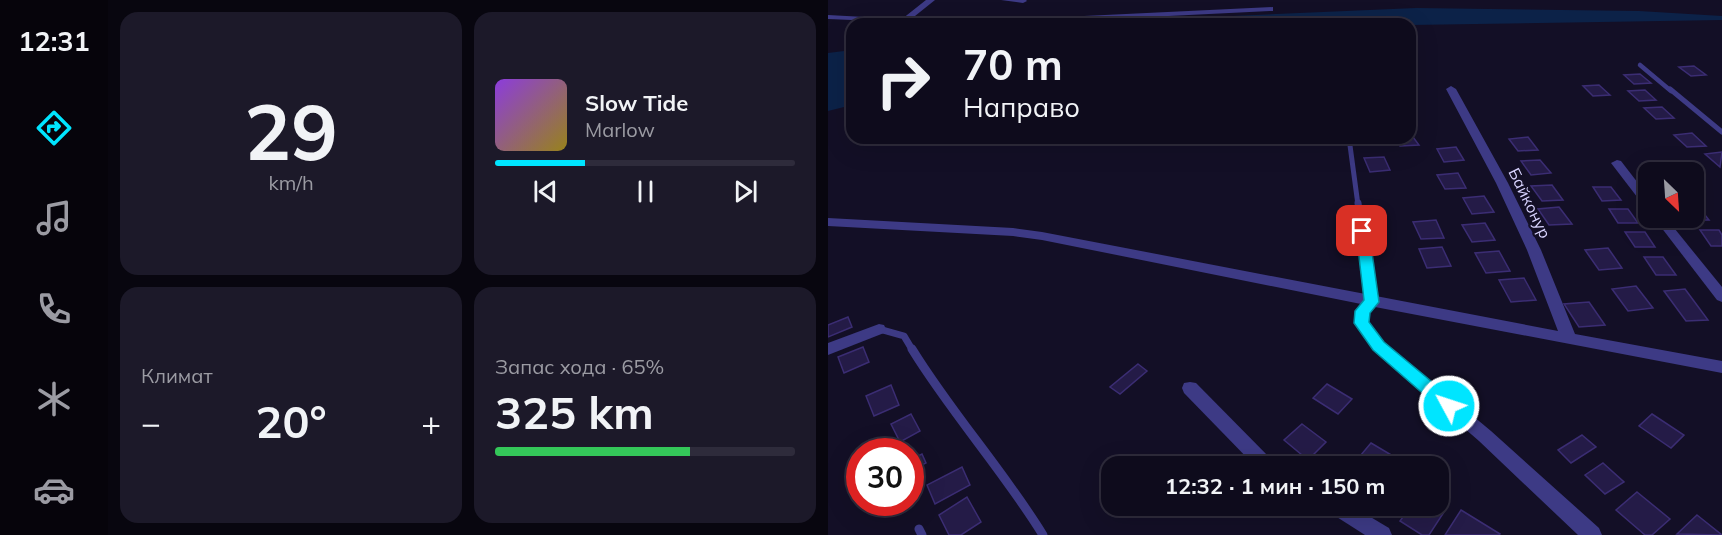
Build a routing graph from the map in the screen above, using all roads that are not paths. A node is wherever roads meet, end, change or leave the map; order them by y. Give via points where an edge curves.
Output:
1 (931, 0) edge
2 (1005, 0) edge
3 (1023, 1) edge
4 (1270, 9) dead end
5 (828, 17) edge
6 (854, 18) edge
7 (908, 18) edge
8 (1083, 18) edge
9 (1640, 65) dead end
10 (1450, 89) dead end
11 (1722, 132) edge
12 (1350, 144) edge
13 (1617, 163) dead end
14 (1638, 190) edge
15 (828, 222) edge
16 (1668, 228) edge
17 (1722, 297) edge
18 (1372, 302) junction
19 (879, 329) joint
20 (1568, 336) junction
21 (828, 349) edge
22 (1722, 367) edge
23 (1190, 388) dead end
24 (1256, 456) edge
25 (1352, 516) edge
26 (1043, 535) edge
27 (1382, 535) edge
28 (1592, 535) edge

1 - 7 street
2 - 3 street
4 - 8 street
5 - 6 street
9 - 11 lane
10 - 20 street, Байконур via 1502,183
12 - 18 lane
13 - 14 street
15 - 18 street via 1042,236
16 - 17 street
18 - 20 street
18 - 28 street via 1363,311 1361,323 1379,346 1485,435
19 - 21 street
19 - 26 lane via 904,336 940,394 1021,499
20 - 22 street
23 - 24 street
25 - 27 street

